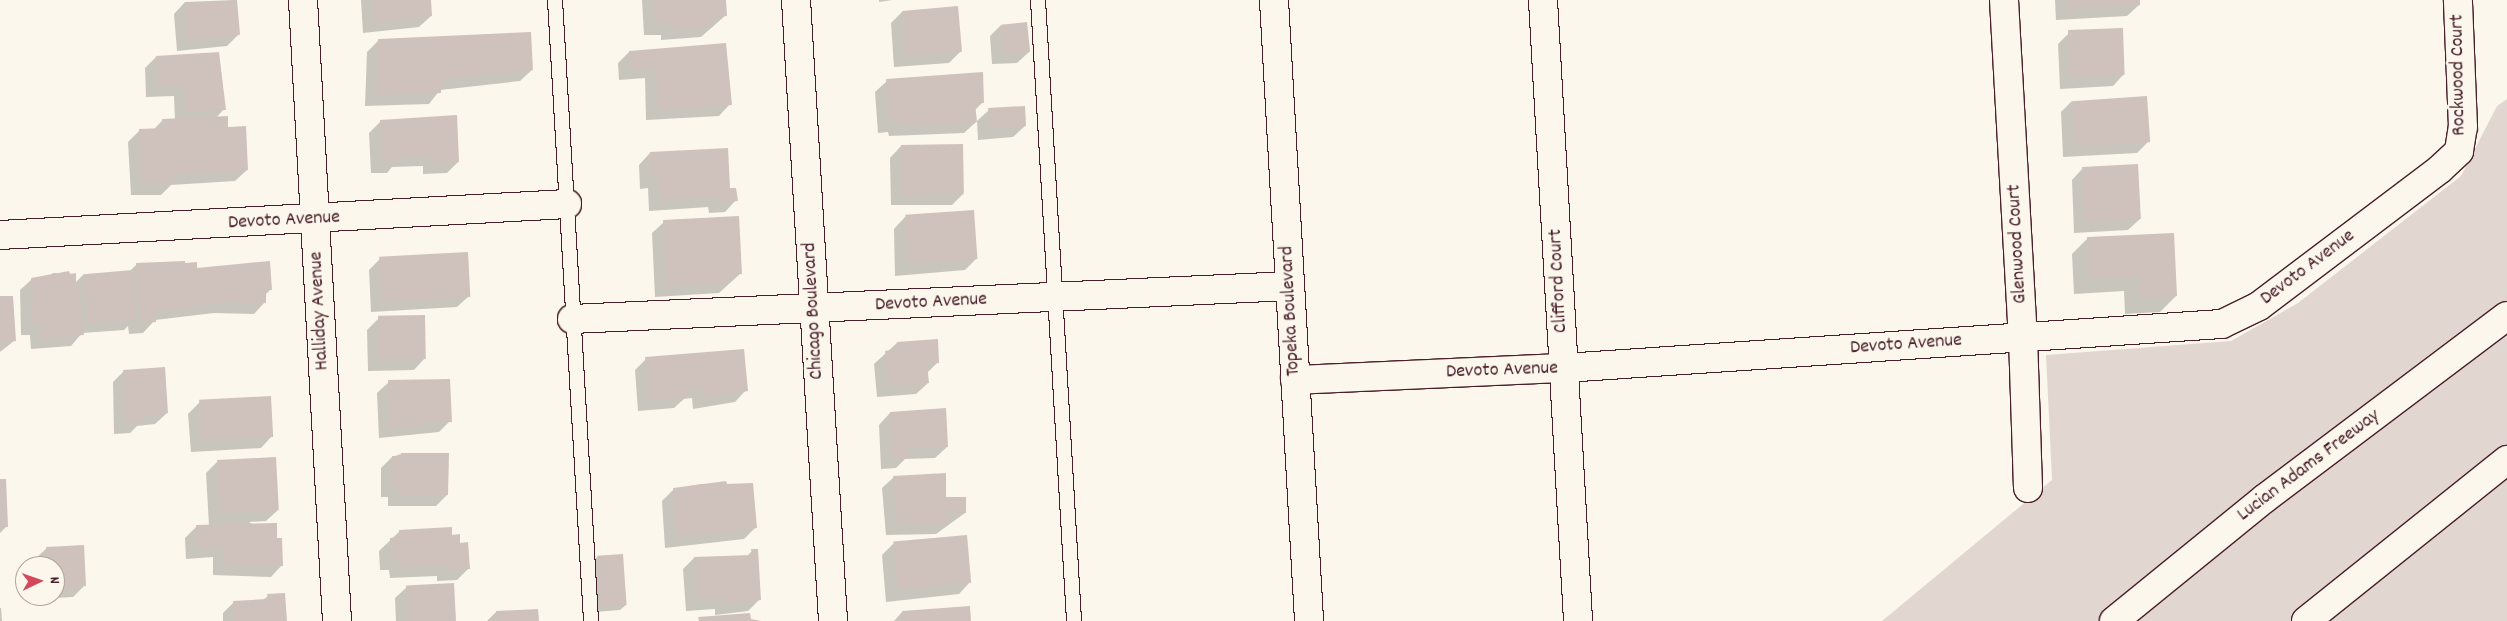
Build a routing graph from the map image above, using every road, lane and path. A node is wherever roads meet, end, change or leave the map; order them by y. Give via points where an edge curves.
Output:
1 (303, 0) edge
2 (555, 0) edge
3 (796, 0) edge
4 (1038, 0) edge
5 (1274, 0) edge
6 (1543, 0) edge
7 (2004, 0) edge
8 (2458, 0) edge
9 (2459, 150) joint
10 (567, 204) junction
11 (315, 220) junction
12 (0, 235) edge
13 (1290, 286) junction
14 (1055, 297) junction
15 (814, 309) junction
16 (2507, 316) edge
17 (572, 319) junction
18 (2023, 337) junction
19 (1564, 368) junction
20 (1295, 380) junction
21 (2507, 460) edge
22 (2028, 488) dead end
23 (337, 621) edge
24 (591, 621) edge
25 (833, 621) edge
26 (1074, 621) edge
27 (1309, 621) edge
28 (1578, 621) edge
29 (2114, 621) edge
30 (2306, 621) edge

1 - 11 main road, Halliday Avenue
2 - 10 lane
3 - 15 main road, Chicago Boulevard
4 - 14 lane
5 - 13 main road, Topeka Boulevard
6 - 19 main road, Clifford Court
7 - 18 main road, Glenwood Court
8 - 9 main road, Rockwood Court via 2463,127
9 - 18 main road, Devoto Avenue via 2440,169 2259,306 2222,324
10 - 11 main road, Devoto Avenue
10 - 17 lane
11 - 12 main road, Devoto Avenue
11 - 23 main road, Halliday Avenue
13 - 14 main road, Devoto Avenue
13 - 20 main road, Topeka Boulevard
14 - 15 main road, Devoto Avenue
14 - 26 lane
15 - 17 main road, Devoto Avenue
15 - 25 main road, Chicago Boulevard
16 - 29 main road, Lucian Adams Freeway via 2264,499
17 - 24 lane
18 - 19 main road, Devoto Avenue
18 - 22 main road, Glenwood Court
19 - 20 main road, Devoto Avenue
19 - 28 main road, Clifford Court
20 - 27 main road, Topeka Boulevard
21 - 30 main road

